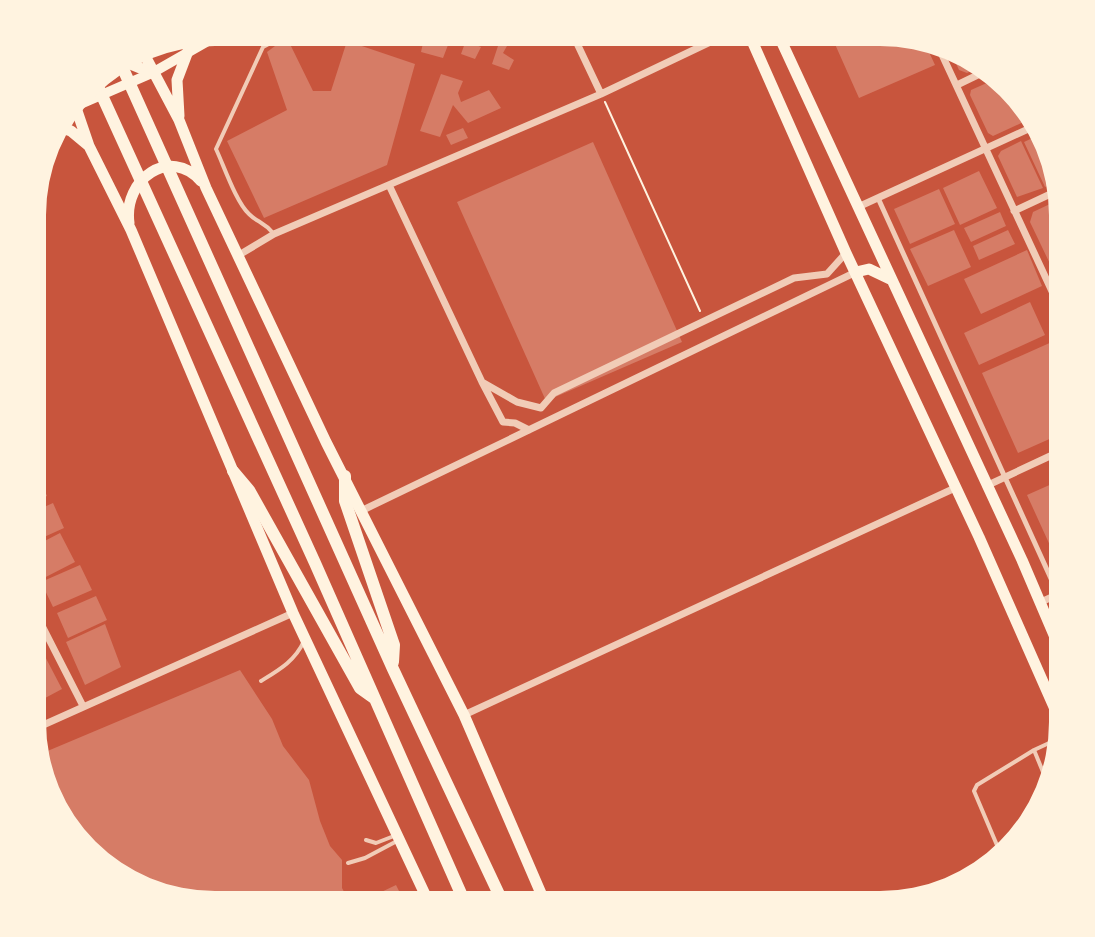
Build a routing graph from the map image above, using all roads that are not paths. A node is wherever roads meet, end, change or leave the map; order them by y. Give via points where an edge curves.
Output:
1 (265, 46) edge
2 (578, 46) edge
3 (702, 46) edge
4 (754, 46) edge
5 (784, 46) edge
6 (188, 48) edge
7 (190, 48) edge
8 (944, 59) edge
9 (147, 60) edge
10 (134, 66) edge
11 (126, 71) edge
12 (152, 73) junction
13 (976, 76) edge
14 (957, 85) junction
15 (100, 92) edge
16 (601, 94) junction
17 (95, 97) edge
18 (77, 117) edge
19 (179, 120) junction
20 (69, 130) edge
21 (1026, 130) edge
22 (89, 146) junction
23 (986, 149) junction
24 (389, 185) junction
25 (206, 188) junction
26 (1048, 195) edge
27 (878, 198) junction
28 (858, 207) junction
29 (1014, 211) junction
30 (131, 230) junction
31 (274, 234) junction
32 (846, 253) junction
33 (239, 255) junction
34 (856, 272) junction
35 (891, 279) junction
36 (1049, 284) edge
37 (482, 382) junction
38 (529, 430) junction
39 (1049, 456) edge
40 (233, 471) junction
41 (345, 476) junction
42 (1004, 477) junction
43 (986, 486) junction
44 (955, 488) junction
45 (363, 510) junction
46 (1049, 570) edge
47 (1049, 598) edge
48 (1041, 602) junction
49 (293, 613) junction
50 (1049, 622) edge
51 (46, 633) edge
52 (305, 639) junction
53 (393, 669) junction
54 (1043, 678) junction
55 (261, 681) dead end
56 (1049, 684) edge
57 (1049, 693) edge
58 (376, 699) junction
59 (83, 706) junction
60 (464, 715) junction
61 (46, 723) edge
62 (1048, 744) edge
63 (1034, 750) junction
64 (1042, 769) edge
65 (398, 837) junction
66 (366, 840) dead end
67 (997, 845) edge
68 (348, 863) dead end
69 (423, 891) edge
70 (460, 891) edge
71 (497, 891) edge
72 (540, 891) edge

1 - 31 lane via 216,149 241,203
2 - 16 street
3 - 16 street
4 - 32 main road
5 - 28 main road
6 - 12 main road
7 - 19 main road via 177,80
8 - 14 street
9 - 12 main road
10 - 12 main road
11 - 53 highway
12 - 17 main road
12 - 19 main road
13 - 14 street
14 - 23 street
15 - 58 highway
16 - 24 street
18 - 22 main road
19 - 25 main road
20 - 22 main road
21 - 23 street
22 - 30 main road
23 - 27 street
23 - 29 street
24 - 31 street
24 - 37 street
25 - 30 main road via 186,170 150,172 129,200
25 - 33 main road
26 - 29 street
27 - 28 street
27 - 42 street
28 - 35 main road
29 - 36 street
30 - 40 main road
31 - 33 street
32 - 34 main road
32 - 37 street via 827,274 794,278 554,393 541,408 517,402
33 - 41 main road
34 - 35 main road via 869,269
34 - 38 street
34 - 44 main road
35 - 43 main road
37 - 38 street via 503,422
38 - 45 street
39 - 42 street
40 - 49 main road
40 - 58 highway via 249,490 360,688
41 - 45 main road
41 - 53 highway via 345,501 394,645
42 - 43 street
42 - 46 street
43 - 48 main road
44 - 54 main road
44 - 60 street
45 - 60 main road
47 - 48 street
48 - 50 main road
49 - 52 main road
49 - 59 street
51 - 59 street
52 - 55 lane via 298,654
52 - 65 main road
53 - 71 highway
54 - 56 main road
54 - 57 main road
58 - 70 highway
59 - 61 street
60 - 72 main road
62 - 63 lane
63 - 64 lane
63 - 67 lane via 974,791
65 - 66 lane
65 - 68 lane
65 - 69 main road

